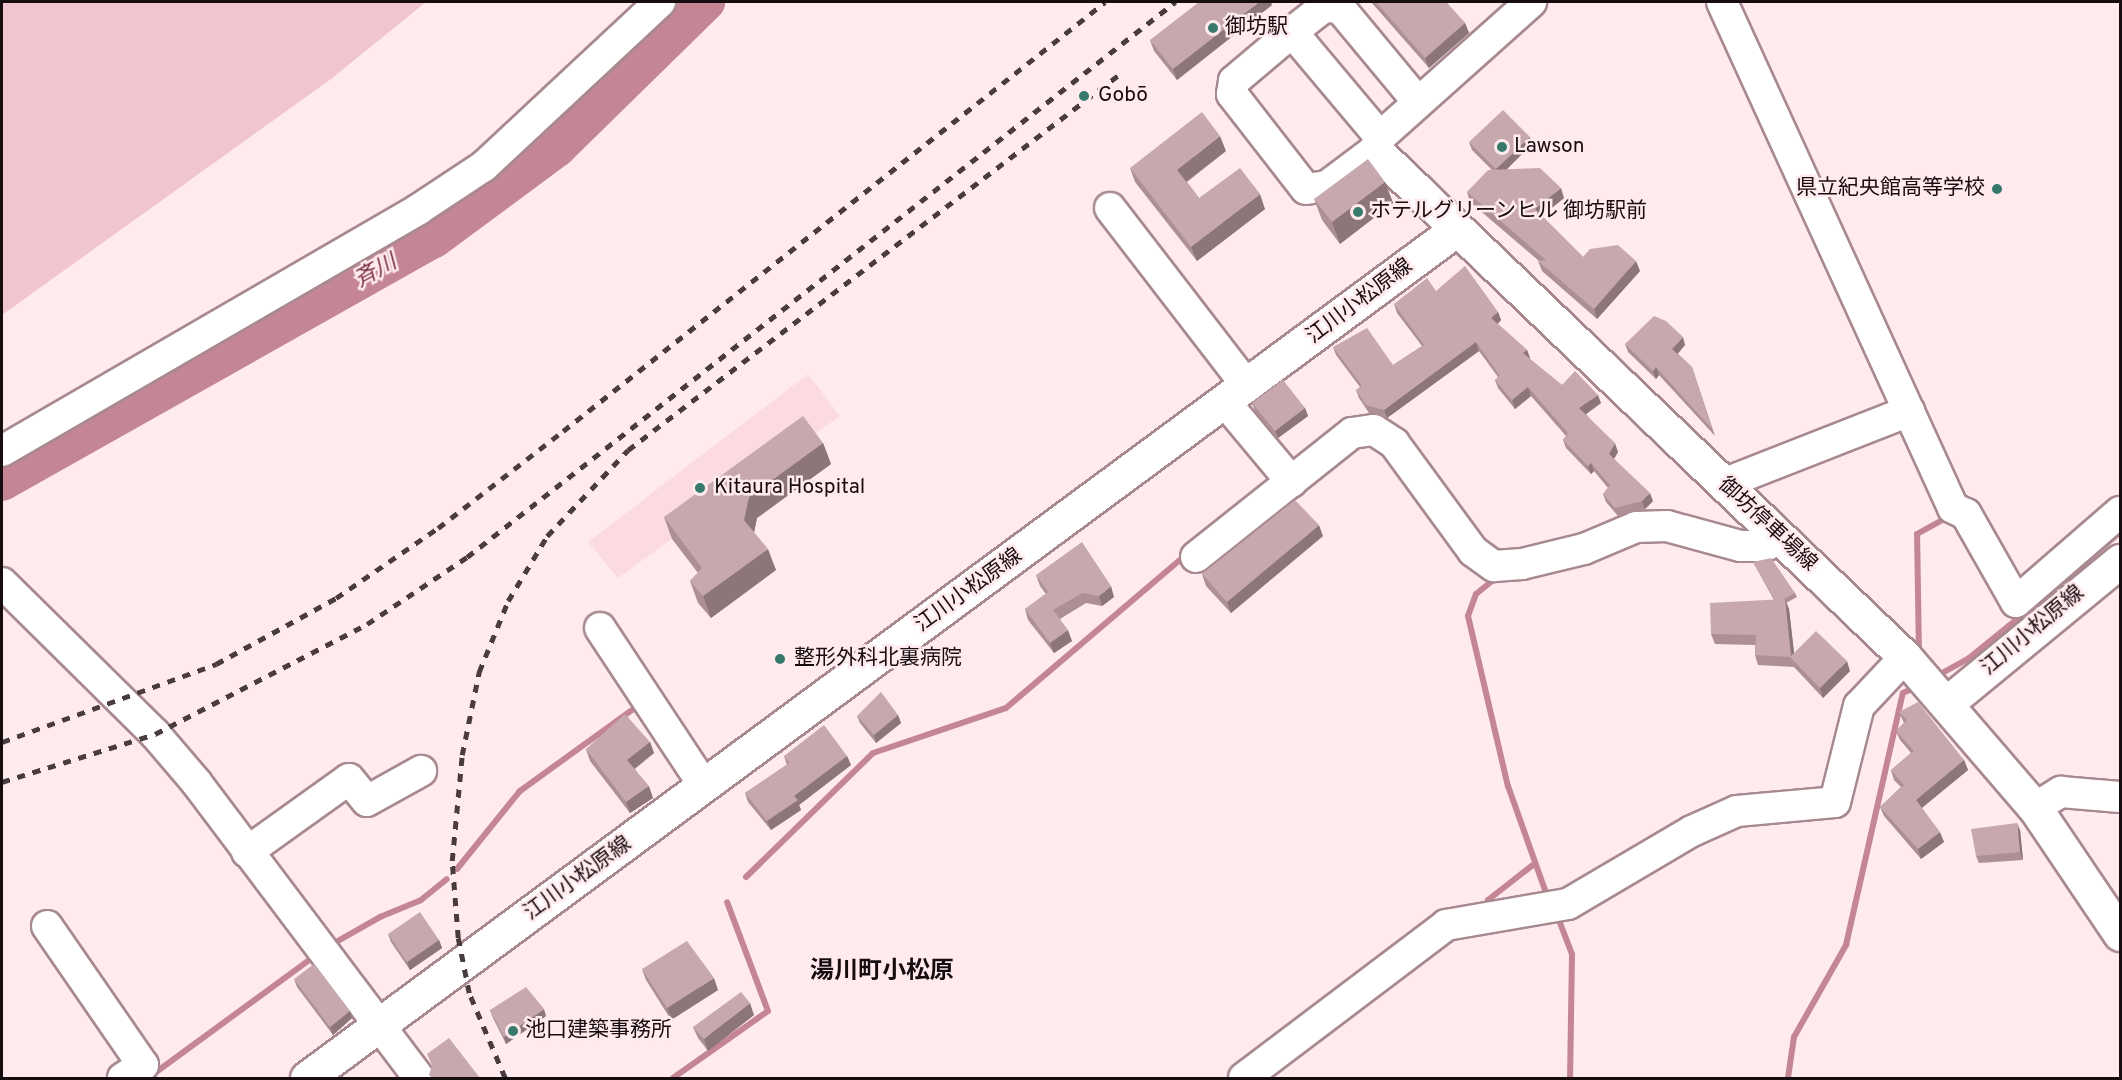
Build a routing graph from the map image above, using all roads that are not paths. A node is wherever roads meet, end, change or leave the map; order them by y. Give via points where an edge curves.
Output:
1 (660, 2) edge
2 (1531, 2) edge
3 (1722, 2) edge
4 (1292, 32) junction
5 (1418, 102) junction
6 (1377, 143) junction
7 (1110, 208) dead end
8 (1456, 229) junction
9 (1236, 394) junction
10 (1909, 411) junction
11 (2, 451) edge
12 (1292, 482) junction
13 (1723, 484) junction
14 (2121, 512) edge
15 (1781, 538) junction
16 (1196, 557) dead end
17 (2121, 561) edge
18 (2, 583) edge
19 (600, 628) dead end
20 (1905, 657) junction
21 (1947, 703) junction
22 (421, 771) dead end
23 (704, 786) junction
24 (2121, 796) edge
25 (2036, 808) junction
26 (247, 852) junction
27 (47, 926) dead end
28 (2121, 934) edge
29 (380, 1024) junction
30 (123, 1078) edge
31 (307, 1078) edge
32 (419, 1078) edge
33 (1244, 1078) edge

1 - 11 street via 484,166 419,209
2 - 5 street
3 - 10 street
4 - 5 street via 1324,7 1340,8
4 - 6 street
4 - 6 street via 1234,81 1232,94 1306,189 1327,186
5 - 6 street
6 - 8 main road, 御坊停車場線
7 - 9 street
8 - 9 main road, 江川小松原線
8 - 13 main road, 御坊停車場線
9 - 12 street
9 - 23 main road, 江川小松原線
10 - 13 street
10 - 14 street via 1953,508 1966,514 2016,602
12 - 15 street via 1352,433 1374,430 1394,443 1473,551 1494,566 1521,564 1584,549 1636,527 1667,526 1740,546 1765,546
12 - 16 street
13 - 15 main road, 御坊停車場線
15 - 20 main road, 御坊停車場線
17 - 21 main road, 江川小松原線
18 - 26 street via 155,734
19 - 23 street
20 - 21 main road, 御坊停車場線
20 - 33 street via 1859,706 1835,802 1737,811 1692,831 1568,904 1446,926
21 - 25 main road, 御坊停車場線
22 - 26 street via 367,801 349,779
23 - 29 main road, 江川小松原線
24 - 25 street via 2061,792
25 - 28 main road, 御坊停車場線
26 - 29 street
27 - 30 street via 143,1065
29 - 31 main road, 江川小松原線
29 - 32 street

